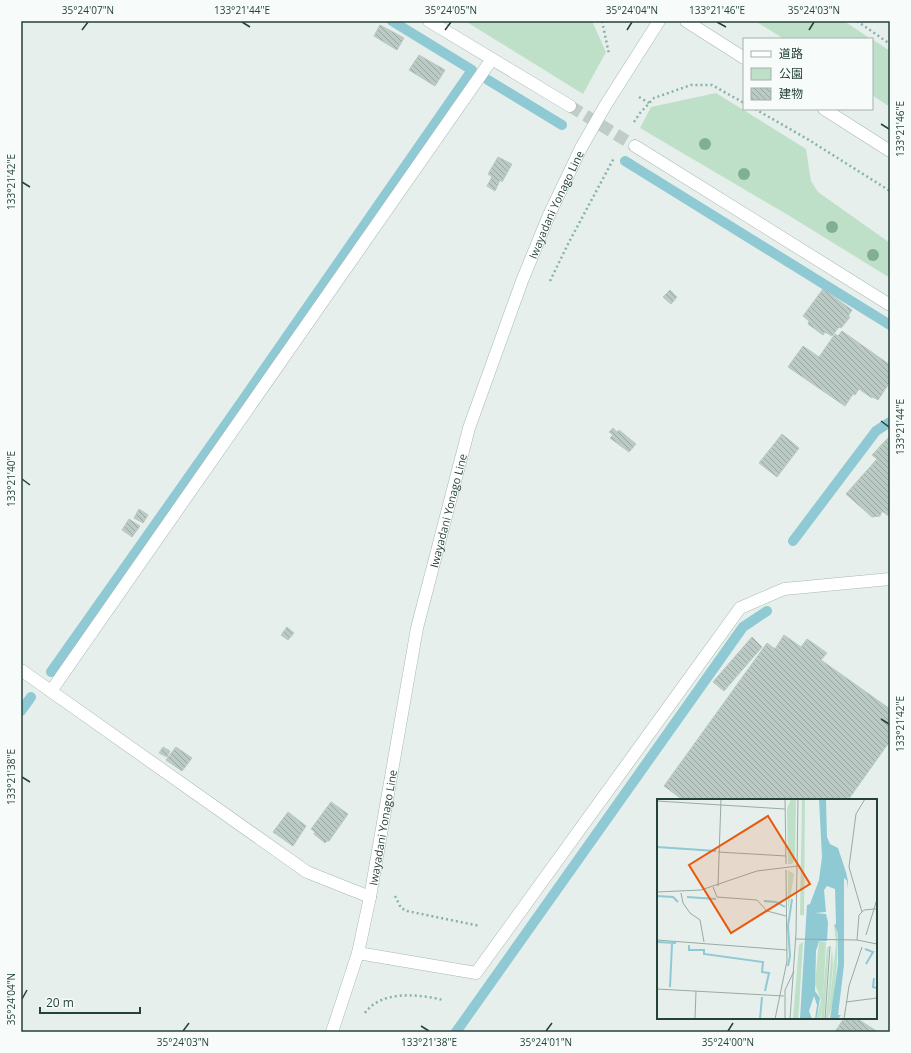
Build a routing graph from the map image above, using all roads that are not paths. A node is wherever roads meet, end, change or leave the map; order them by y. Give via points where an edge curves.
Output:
1 (429, 21) edge
2 (659, 21) edge
3 (686, 21) edge
4 (743, 57) edge
5 (492, 59) junction
6 (570, 106) tunnel mouth
7 (826, 110) edge
8 (636, 146) tunnel mouth
9 (890, 151) edge
10 (890, 305) edge
11 (890, 579) edge
12 (21, 670) edge
13 (51, 691) junction
14 (370, 897) junction
15 (358, 953) junction
16 (332, 1032) edge

1 - 5 street
2 - 14 street, Iwayadani Yonago Line via 581,148 549,215 522,281 469,428 417,628
3 - 4 street
5 - 6 street
5 - 13 street
7 - 9 street
8 - 10 street
11 - 15 street via 784,589 740,608 476,972
12 - 13 street
13 - 14 street via 307,872
14 - 15 street, Iwayadani Yonago Line
15 - 16 street, Iwayadani Yonago Line

